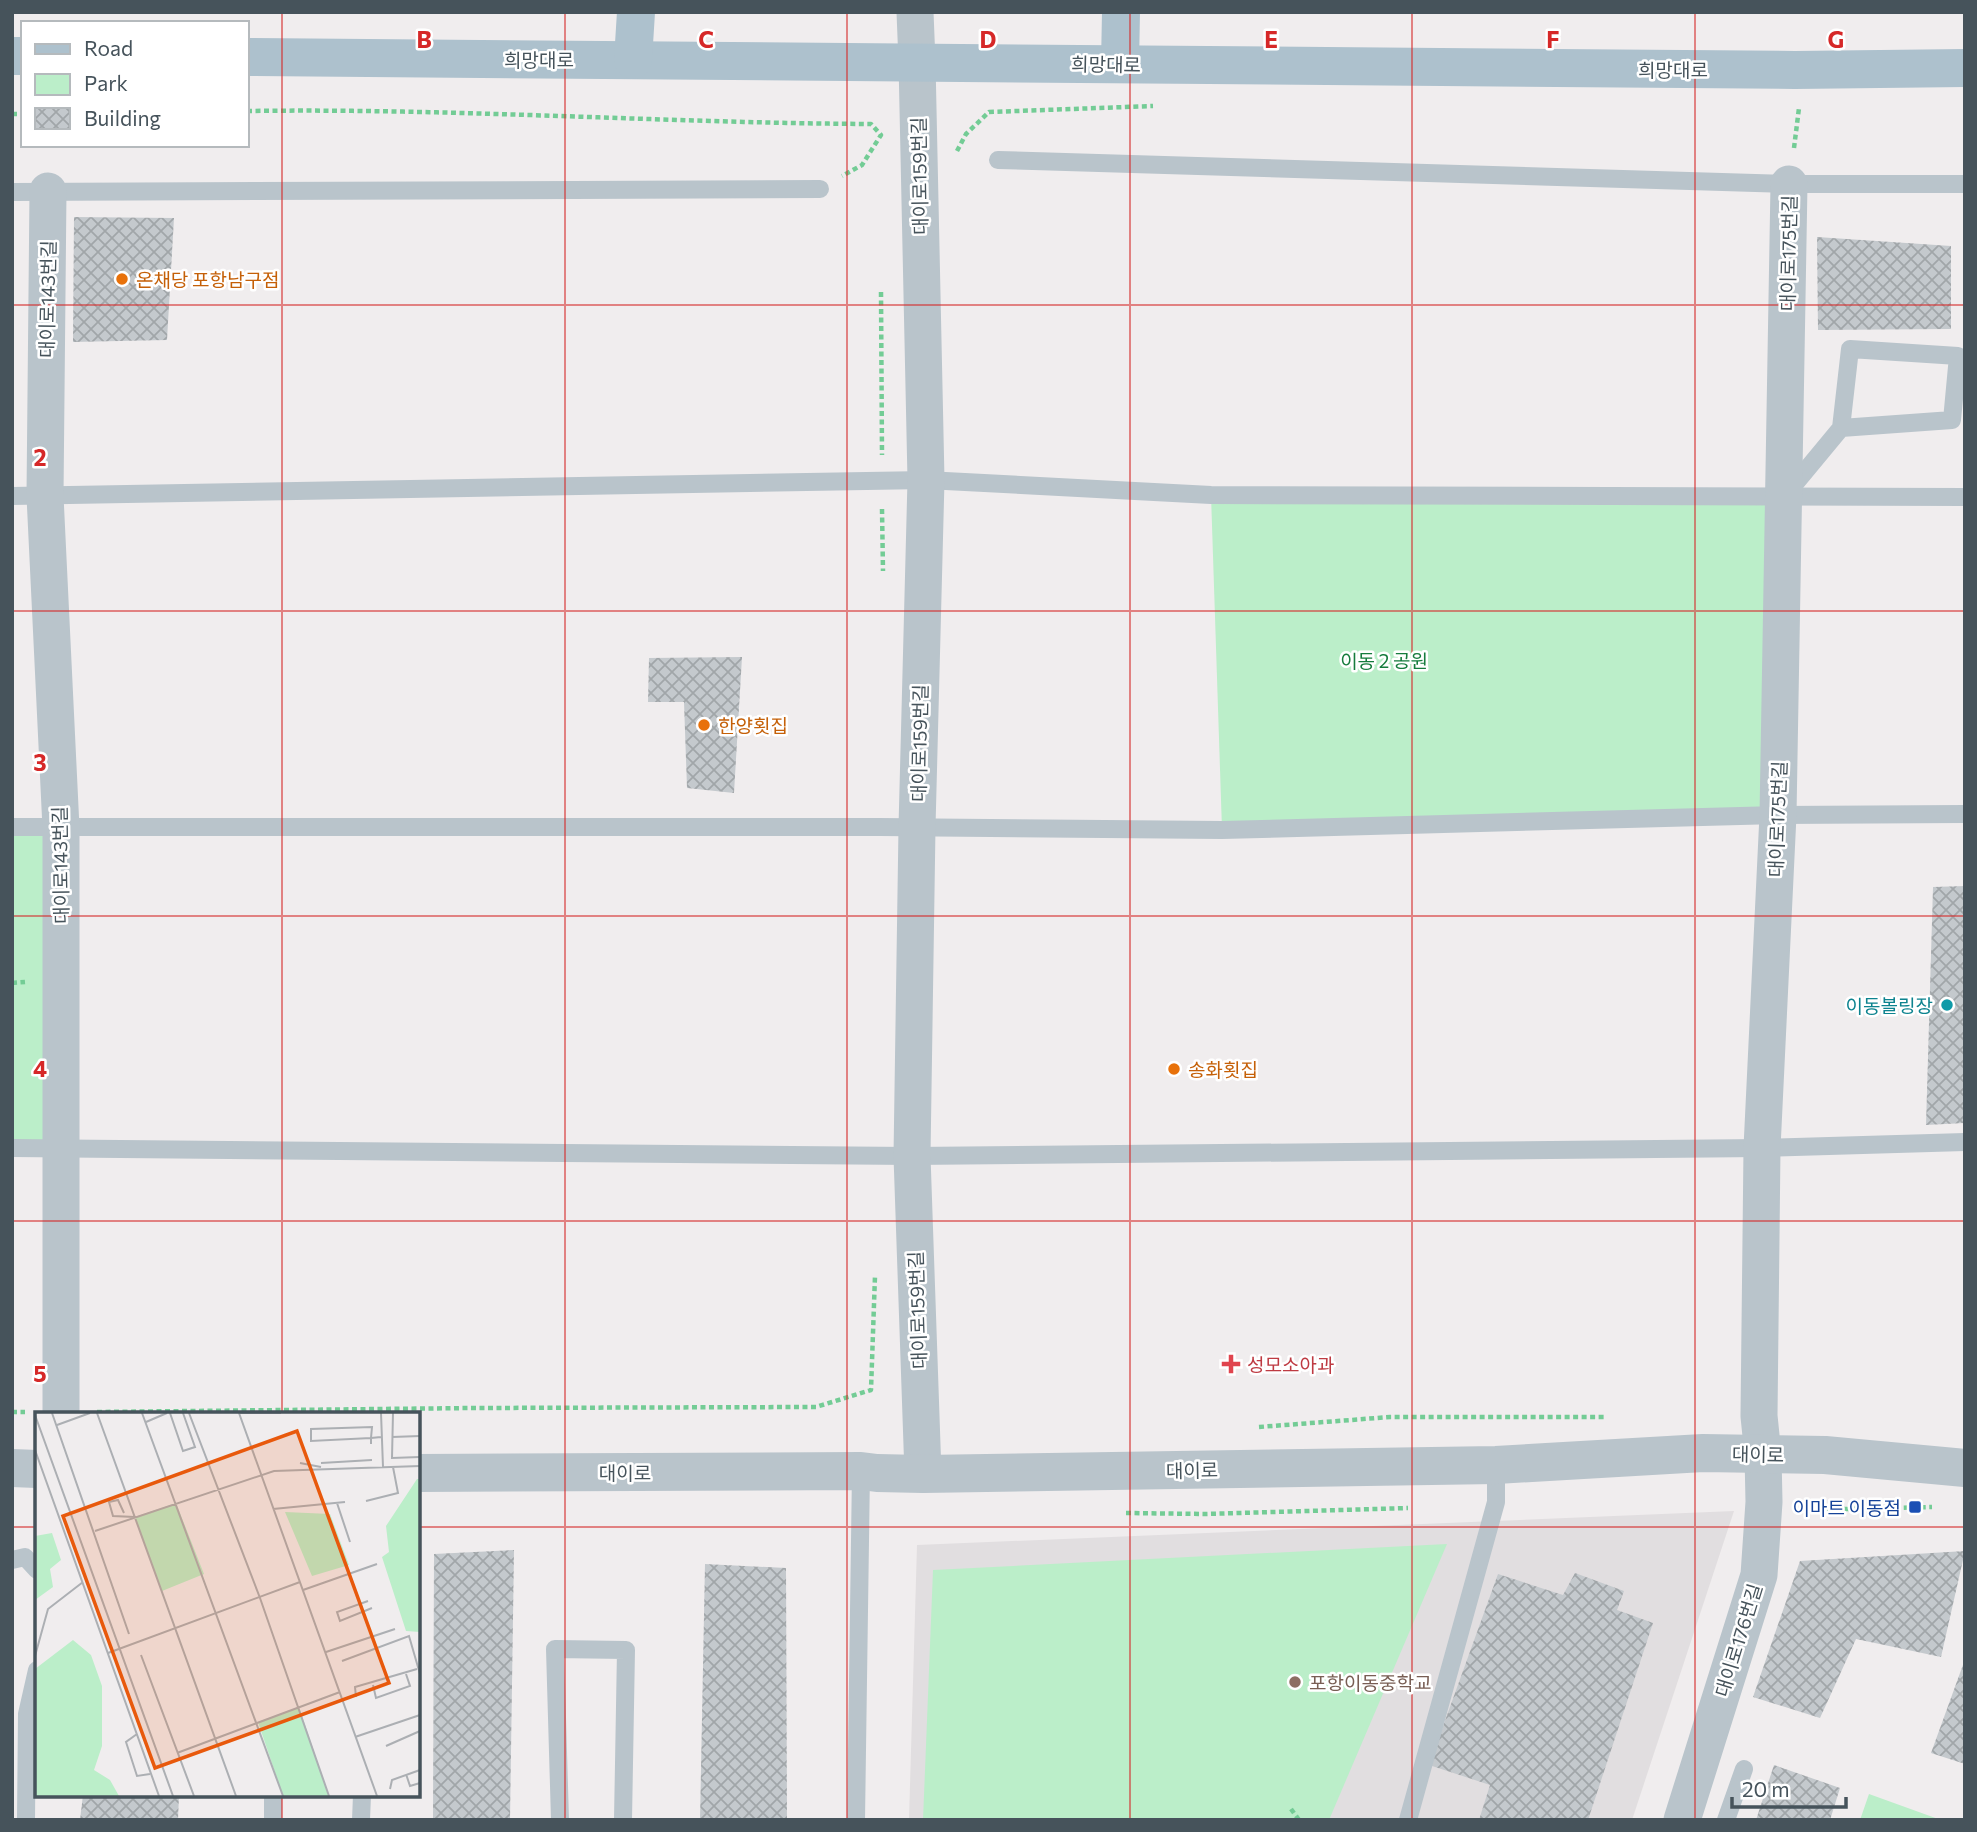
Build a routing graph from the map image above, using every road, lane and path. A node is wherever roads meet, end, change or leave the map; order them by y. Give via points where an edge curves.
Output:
1 (636, 12) edge
2 (915, 12) edge
3 (1121, 12) edge
4 (248, 57) edge
5 (633, 60) junction
6 (917, 62) junction
7 (1120, 64) junction
8 (1965, 68) edge
9 (248, 111) edge
10 (998, 160) dead end
11 (1789, 184) junction
12 (1965, 184) edge
13 (820, 189) joint
14 (30, 191) edge
15 (1841, 428) junction
16 (926, 480) junction
17 (29, 496) edge
18 (1784, 497) junction
19 (1965, 497) edge
20 (1965, 814) edge
21 (1778, 815) junction
22 (12, 827) edge
23 (917, 827) junction
24 (61, 828) junction
25 (20, 982) dead end
26 (12, 984) edge
27 (1965, 1142) edge
28 (12, 1148) edge
29 (1762, 1148) junction
30 (62, 1149) junction
31 (912, 1156) junction
32 (875, 1274) dead end
33 (12, 1412) edge
34 (35, 1412) edge
35 (61, 1412) edge
36 (187, 1412) edge
37 (1607, 1417) dead end
38 (1254, 1427) dead end
39 (1763, 1455) junction
40 (1496, 1465) junction
41 (12, 1468) edge
42 (1965, 1468) edge
43 (35, 1469) edge
44 (862, 1471) junction
45 (420, 1473) edge
46 (923, 1474) junction
47 (1938, 1506) dead end
48 (1804, 1510) dead end
49 (12, 1560) edge
50 (35, 1568) edge
51 (35, 1676) edge
52 (19, 1713) edge
53 (1744, 1769) dead end
54 (273, 1797) edge
55 (362, 1797) edge
56 (1291, 1809) dead end
57 (26, 1820) edge
58 (273, 1820) edge
59 (361, 1820) edge
60 (560, 1820) edge
61 (623, 1820) edge
62 (856, 1820) edge
63 (1299, 1820) edge
64 (1408, 1820) edge
65 (1682, 1820) edge
66 (1726, 1820) edge

1 - 5 main road
2 - 6 street, 대이로159번길
3 - 7 main road
4 - 5 main road, 희망대로
5 - 6 main road, 희망대로
6 - 7 main road, 희망대로
6 - 16 street, 대이로159번길
7 - 8 main road, 희망대로
9 - 13 path via 871,124 881,135 862,165
10 - 11 lane
11 - 12 lane
11 - 18 street, 대이로175번길
13 - 14 lane
14 - 17 street, 대이로143번길
15 - 15 lane via 1850,349 1958,356 1952,420
15 - 18 lane
16 - 17 lane
16 - 18 lane via 1211,495
16 - 23 street, 대이로159번길
17 - 24 street, 대이로143번길
18 - 19 lane
18 - 21 street, 대이로175번길
20 - 21 lane
21 - 23 lane via 1222,830
21 - 29 street, 대이로175번길
22 - 24 lane
23 - 24 lane
23 - 31 street, 대이로159번길
24 - 30 street, 대이로143번길
25 - 26 path
27 - 29 lane
28 - 30 lane
29 - 31 lane
29 - 39 street, 대이로175번길 via 1759,1416
30 - 31 lane
30 - 35 street, 대이로143번길
31 - 46 street, 대이로159번길
32 - 36 path via 871,1390 816,1407
33 - 34 path
37 - 38 path via 1390,1417
39 - 40 street, 대이로 via 1703,1453
39 - 42 street, 대이로 via 1825,1455
39 - 65 street, 대이로176번길 via 1759,1575
40 - 46 street, 대이로
40 - 64 lane via 1496,1502
41 - 43 street
44 - 45 street, 대이로
44 - 46 street, 대이로
44 - 62 lane
47 - 48 path
49 - 50 lane via 25,1557
51 - 52 lane
52 - 57 lane
53 - 66 lane
54 - 58 lane
55 - 59 lane
56 - 63 path
60 - 61 lane via 555,1649 625,1650

